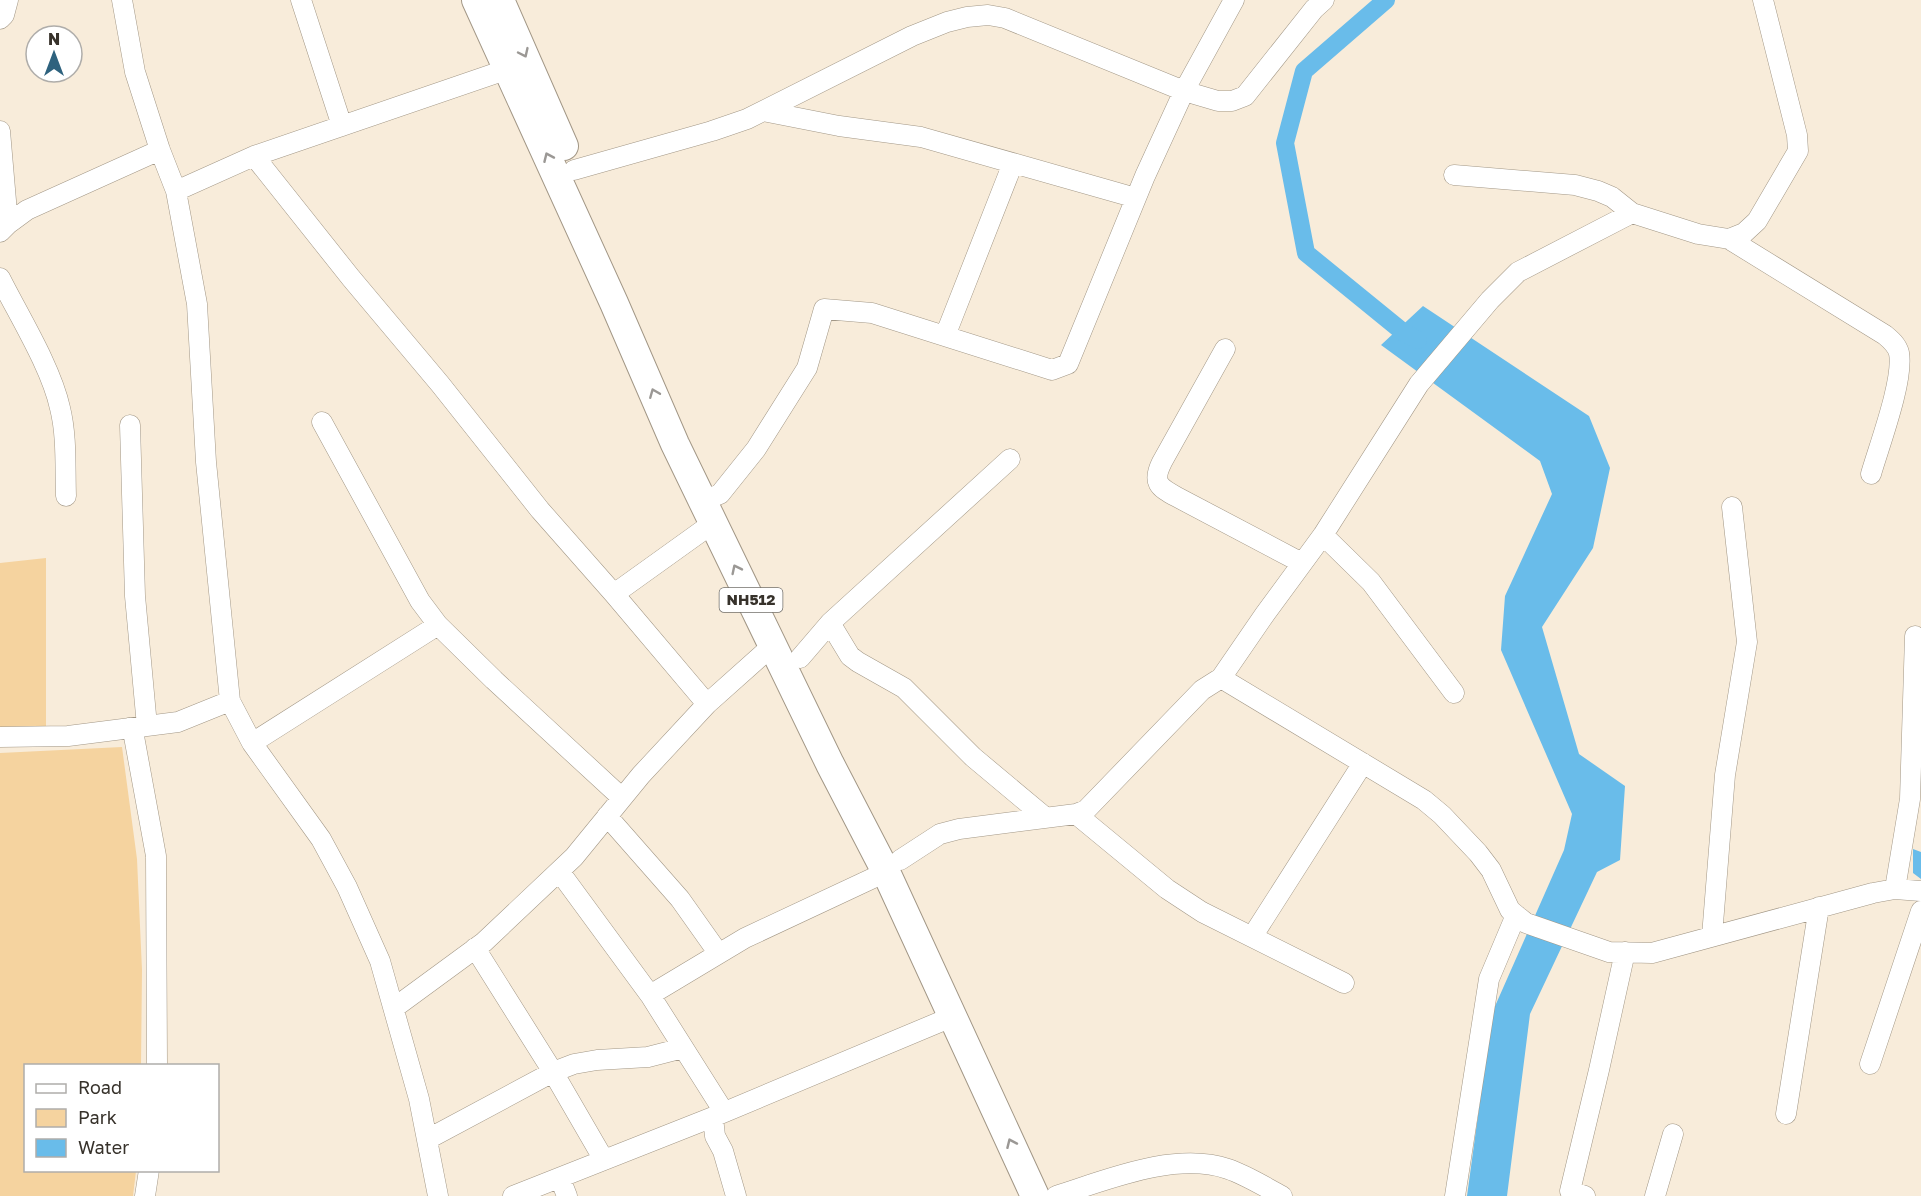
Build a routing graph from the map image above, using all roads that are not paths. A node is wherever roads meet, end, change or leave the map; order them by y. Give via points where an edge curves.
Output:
1 (8, 0) edge
2 (122, 0) edge
3 (301, 0) edge
4 (1234, 0) edge
5 (1324, 0) edge
6 (1763, 0) edge
7 (497, 1) edge
8 (0, 19) edge
9 (508, 69) junction
10 (1184, 91) junction
11 (763, 111) junction
12 (342, 126) junction
13 (0, 131) edge
14 (160, 150) junction
15 (254, 156) junction
16 (1013, 163) junction
17 (574, 170) junction
18 (1454, 175) dead end
19 (176, 191) junction
20 (1136, 198) junction
21 (1632, 213) junction
22 (4, 228) edge
23 (1729, 239) junction
24 (0, 278) edge
25 (945, 336) junction
26 (1225, 349) dead end
27 (322, 422) dead end
28 (130, 425) dead end
29 (1010, 459) dead end
30 (1871, 474) dead end
31 (66, 496) dead end
32 (712, 506) junction
33 (1732, 507) dead end
34 (1323, 535) junction
35 (1302, 563) junction
36 (614, 594) junction
37 (830, 623) junction
38 (438, 625) junction
39 (1915, 636) dead end
40 (773, 645) junction
41 (800, 658) junction
42 (1221, 678) junction
43 (1454, 693) dead end
44 (230, 701) junction
45 (707, 704) junction
46 (138, 727) junction
47 (0, 737) edge
48 (252, 742) junction
49 (1363, 763) junction
50 (622, 798) junction
51 (1076, 814) junction
52 (607, 816) junction
53 (1046, 818) junction
54 (893, 866) junction
55 (559, 871) junction
56 (1895, 889) junction
57 (1921, 891) edge
58 (1820, 907) junction
59 (1921, 911) edge
60 (1521, 919) junction
61 (1712, 936) junction
62 (1252, 937) junction
63 (475, 948) junction
64 (1617, 952) junction
65 (716, 955) junction
66 (1344, 983) dead end
67 (650, 995) junction
68 (394, 1008) junction
69 (954, 1016) junction
70 (683, 1048) junction
71 (157, 1064) edge
72 (1870, 1064) dead end
73 (553, 1072) junction
74 (718, 1114) junction
75 (1786, 1114) dead end
76 (1673, 1134) dead end
77 (428, 1139) junction
78 (604, 1160) junction
79 (148, 1172) edge
80 (563, 1187) edge
81 (1659, 1195) edge
82 (145, 1196) edge
83 (438, 1196) edge
84 (513, 1196) edge
85 (736, 1196) edge
86 (1035, 1196) edge
87 (1056, 1196) edge
88 (1282, 1196) edge
89 (1455, 1196) edge
90 (1585, 1196) edge

1 - 8 street
2 - 14 street via 135,72
3 - 12 street
4 - 10 street
5 - 10 street via 1245,96 1218,101
6 - 23 street via 1798,152 1757,220 1744,233
7 - 9 highway, NH512
7 -> 17 highway, NH512
9 - 12 street
32 -> 9 highway, NH512 via 675,444
10 - 11 street via 1005,18 987,15 947,22 912,36
10 - 20 street
11 - 16 street via 921,137
11 - 17 street via 712,131
12 - 15 street
13 - 22 street
14 - 19 street
14 - 22 street via 27,210
15 - 19 street
15 - 36 street via 540,510
16 - 20 street
16 - 25 street
17 - 32 highway, NH512 via 692,436
18 - 21 street via 1575,185 1612,196
19 - 44 street via 198,304 206,462
20 - 25 street via 1068,364 1052,370
21 - 23 street via 1698,234
21 - 34 street via 1518,272 1490,300 1419,384
23 - 30 street via 1895,344 1899,354 1897,380
24 - 31 street via 60,404
25 - 32 street via 872,313 824,309 807,368 756,450
26 - 35 street via 1156,474 1158,483 1164,490
27 - 38 street via 420,601
28 - 46 street
29 - 37 street
32 - 36 street
40 -> 32 highway, NH512
32 - 41 highway, NH512
33 - 61 street via 1747,642 1725,775
34 - 35 street
34 - 43 street via 1371,582
35 - 42 street
36 - 45 street
37 - 41 street
37 - 53 street via 850,656 904,688 973,757
38 - 48 street
38 - 50 street
39 - 56 street via 1910,799
40 - 45 street
40 - 54 highway, NH512 via 830,764
41 - 54 highway, NH512
42 - 49 street
42 - 51 street via 1202,690 1086,810
44 - 46 street via 178,722
44 - 48 street
45 - 50 street
46 - 47 street via 68,736
46 - 71 street via 133,731 156,856
48 - 68 street via 321,839 347,887 380,961
49 - 60 street via 1442,815 1491,870 1510,910
49 - 62 street
50 - 52 street
51 - 53 street
51 - 62 street via 1167,889
52 - 55 street
52 - 65 street via 680,899
53 - 54 street via 940,834
54 - 65 street
54 - 69 highway, NH512
54 - 87 highway, NH512 via 971,1008
55 - 63 street
55 - 67 street
56 - 57 street
56 - 58 street
58 - 61 street
58 - 75 street
59 - 72 street
60 - 64 street
60 - 89 street via 1489,980
61 - 64 street via 1652,953
62 - 66 street
63 - 68 street
63 - 73 street
64 - 90 street via 1599,1070 1570,1191
65 - 67 street
67 - 70 street
68 - 77 street
69 - 74 street
86 -> 69 highway, NH512
70 - 73 street via 648,1057 586,1062
70 - 74 street
73 - 77 street
73 - 78 street
74 - 78 street
74 - 85 street via 715,1136
76 - 81 street
77 - 83 street
78 - 80 street
79 - 82 street
80 - 84 street
87 - 88 street via 1129,1173 1192,1164 1229,1169

